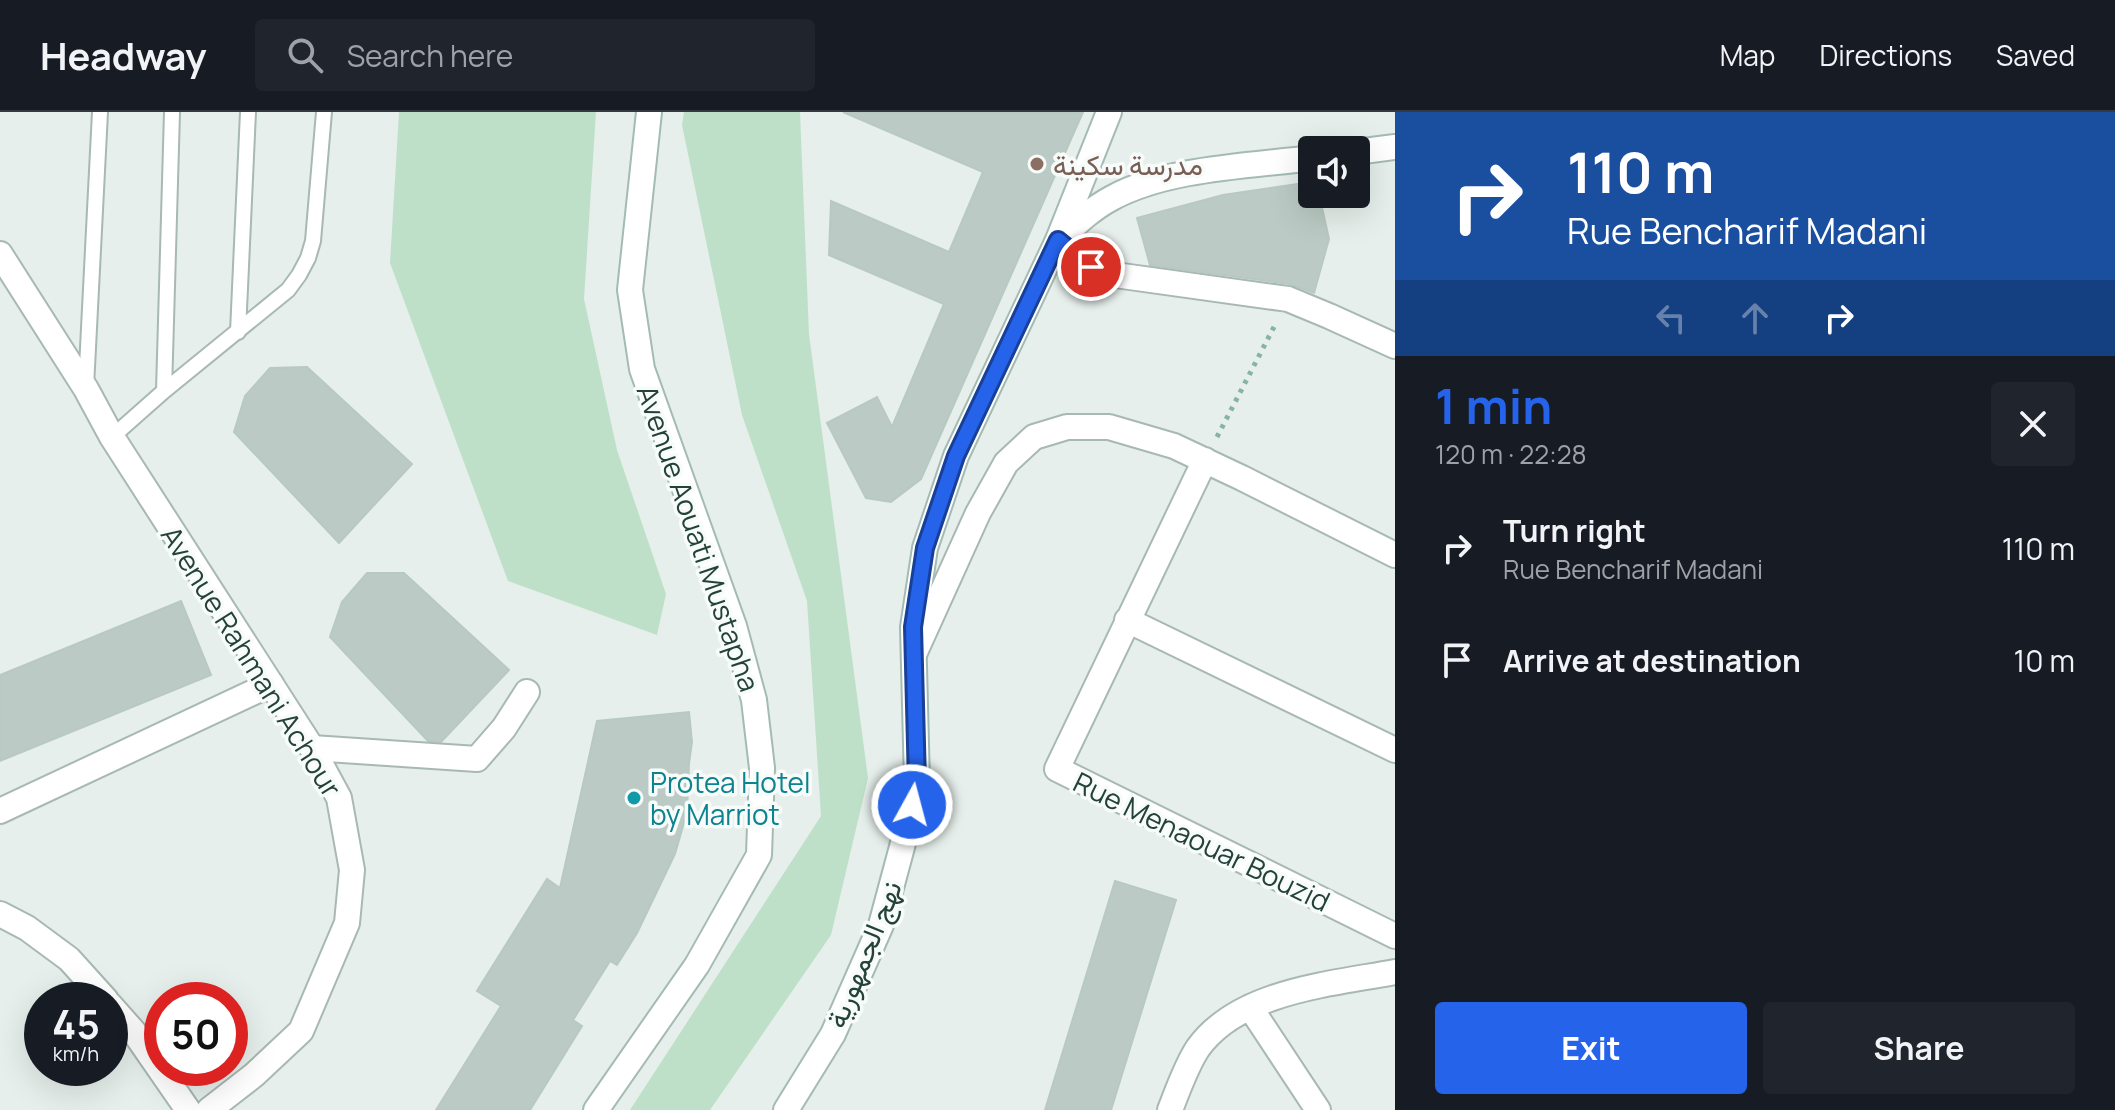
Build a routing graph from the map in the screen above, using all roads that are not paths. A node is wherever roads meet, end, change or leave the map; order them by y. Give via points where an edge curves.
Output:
1 (100, 112) edge
2 (172, 112) edge
3 (248, 112) edge
4 (324, 112) edge
5 (649, 112) edge
6 (1109, 112) edge
7 (1395, 147) edge
8 (1370, 150) edge
9 (1298, 160) edge
10 (1058, 240) junction
11 (0, 254) edge
12 (238, 332) junction
13 (1395, 346) edge
14 (86, 389) junction
15 (164, 391) junction
16 (112, 437) junction
17 (1205, 460) junction
18 (1395, 555) edge
19 (1127, 620) junction
20 (915, 652) junction
21 (271, 684) junction
22 (527, 692) dead end
23 (312, 748) junction
24 (1395, 750) edge
25 (0, 811) edge
26 (0, 914) edge
27 (1395, 936) edge
28 (1395, 972) edge
29 (90, 982) edge
30 (1250, 1007) junction
31 (128, 1025) edge
32 (188, 1110) edge
33 (209, 1110) edge
34 (596, 1110) edge
35 (786, 1110) edge
36 (1170, 1110) edge
37 (1318, 1110) edge

1 - 14 lane
2 - 15 lane
3 - 12 lane
4 - 12 lane via 308,258 288,290
5 - 34 street, Avenue Aouati Mustapha via 630,290 642,369 734,626 754,700 762,768 759,855 697,965
6 - 10 street, نهج الجمهورية
7 - 8 street
9 - 10 street via 1174,175 1143,184 1085,215
10 - 13 street via 1108,274 1288,299
10 - 20 street, نهج الجمهورية via 956,456 925,548 913,627
11 - 14 street, Avenue Rahmani Achour
12 - 15 lane
14 - 16 street, Avenue Rahmani Achour
15 - 16 lane
16 - 21 street, Avenue Rahmani Achour
17 - 18 street
17 - 19 street, Rue Menaouar Bouzid
17 - 20 street via 1109,427 1067,427 1034,437 1006,463 978,513
19 - 24 street
19 - 27 street, Rue Menaouar Bouzid via 1057,769
20 - 35 street, نهج الجمهورية via 917,783 881,925 833,1034
21 - 23 street, Avenue Rahmani Achour
21 - 25 street
22 - 23 street via 477,759
23 - 33 street, Avenue Rahmani Achour via 339,798 352,870 347,923 301,1031
26 - 29 street via 69,959
28 - 30 street via 1285,994
30 - 36 street via 1215,1029 1197,1050
30 - 37 street
31 - 32 street

